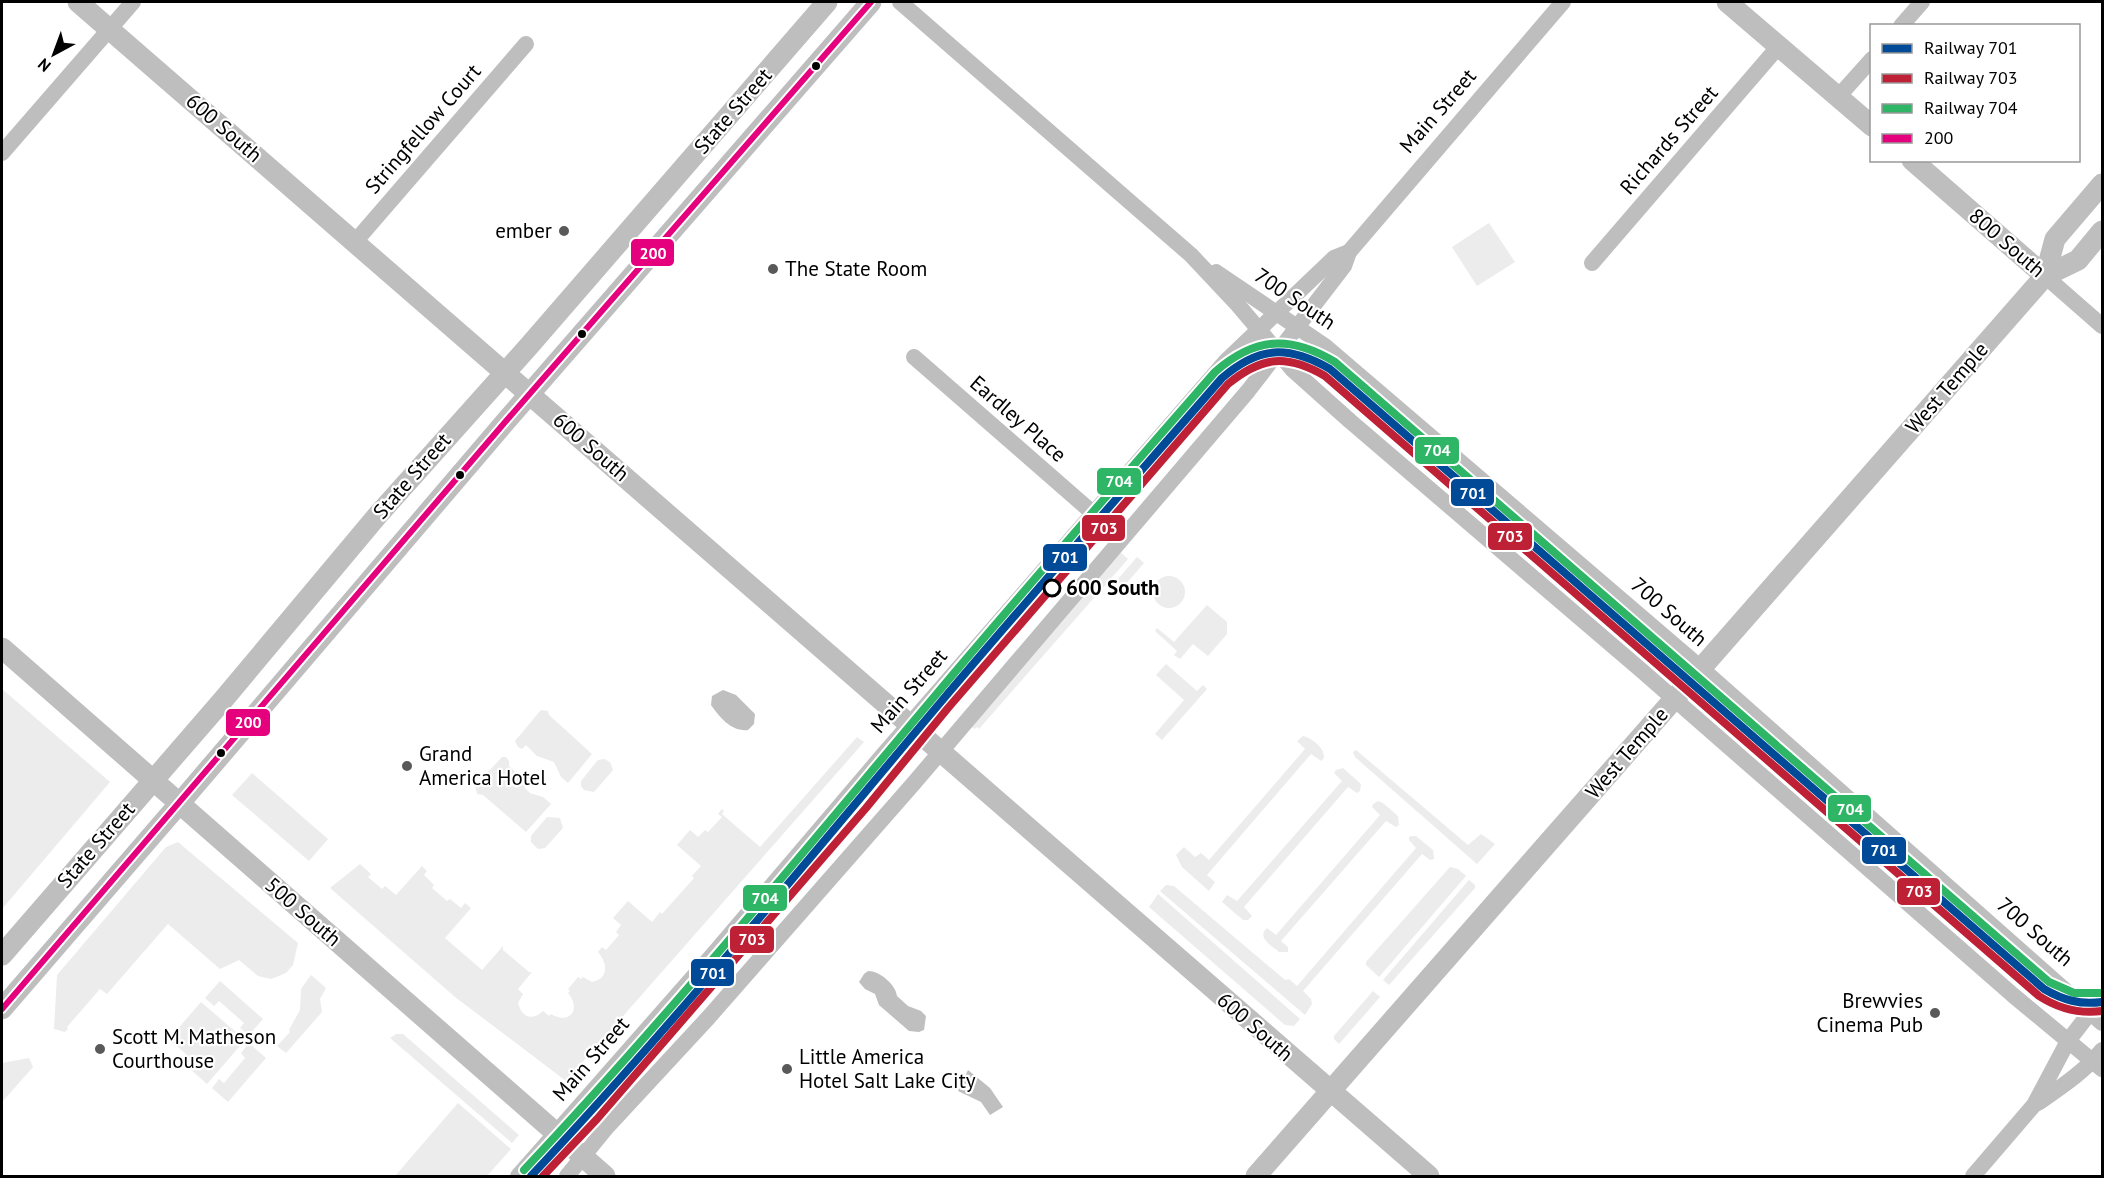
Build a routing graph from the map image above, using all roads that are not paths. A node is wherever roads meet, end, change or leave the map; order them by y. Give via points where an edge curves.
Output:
1 (78, 2) edge
2 (133, 2) edge
3 (827, 2) edge
4 (871, 2) edge
5 (900, 2) edge
6 (1563, 2) edge
7 (1727, 2) edge
8 (1922, 2) edge
9 (1903, 24) edge
10 (110, 28) junction
11 (526, 44) dead end
12 (1779, 46) junction
13 (1870, 61) edge
14 (1838, 97) junction
15 (1870, 124) edge
16 (2, 153) edge
17 (1914, 162) edge
18 (2103, 184) edge
19 (2103, 231) edge
20 (354, 243) junction
21 (1348, 252) junction
22 (1191, 255) junction
23 (1592, 263) dead end
24 (2045, 276) junction
25 (1277, 314) junction
26 (2103, 326) edge
27 (1298, 327) junction
28 (1259, 330) junction
29 (1278, 351) junction
30 (914, 357) dead end
31 (505, 372) junction
32 (530, 394) junction
33 (1094, 514) junction
34 (2, 648) edge
35 (1701, 668) junction
36 (1674, 699) junction
37 (910, 724) junction
38 (941, 751) junction
39 (152, 780) junction
40 (179, 804) junction
41 (2, 955) edge
42 (2103, 997) edge
43 (2, 1009) edge
44 (2096, 1017) edge
45 (2068, 1041) junction
46 (2099, 1060) edge
47 (1330, 1092) junction
48 (2034, 1105) junction
49 (555, 1134) junction
50 (582, 1157) junction
51 (518, 1176) edge
52 (567, 1176) edge
53 (604, 1176) edge
54 (1256, 1176) edge
55 (1428, 1176) edge
56 (1973, 1176) edge

1 - 10 main road, 600 South
2 - 10 street
3 - 31 main road, State Street
4 - 32 main road, State Street
5 - 22 street, 700 South
6 - 21 street, Main Street
7 - 12 main road
8 - 9 street
10 - 16 street
10 - 20 main road, 600 South
11 - 20 street, Stringfellow Court
12 - 14 main road
12 - 23 street, Richards Street
13 - 14 street
14 - 15 main road
17 - 24 main road, 800 South
18 - 24 main road, West Temple via 2055,239
19 - 24 main road, West Temple via 2078,260
20 - 31 main road, 600 South
21 - 25 street, Main Street via 1334,258
21 - 27 street, Main Street via 1344,266
22 - 25 street, 700 South
22 - 28 street, 700 South
24 - 26 street, 800 South
24 - 35 main road, West Temple
25 - 27 street, 700 South
25 - 28 street, Main Street
27 - 29 street, Main Street
27 - 35 street, 700 South
28 - 29 street, 700 South
28 - 33 street, Main Street via 1227,361
29 - 36 street, 700 South via 1293,370 1403,467
29 - 38 street, Main Street
30 - 33 street, Eardley Place
31 - 32 main road, 600 South
31 - 39 main road, State Street
32 - 37 main road, 600 South
32 - 40 main road, State Street
33 - 37 street, Main Street
34 - 39 main road, 500 South
35 - 36 main road, West Temple
35 - 44 street, 700 South
36 - 45 street, 700 South
36 - 47 main road, West Temple
37 - 38 main road, 600 South
37 - 49 street, Main Street
38 - 47 main road, 600 South
38 - 50 street, Main Street
39 - 40 main road, 500 South
39 - 41 main road, State Street
40 - 43 main road, State Street
40 - 49 main road, 500 South
42 - 44 street
44 - 45 street
45 - 46 street, 700 South
45 - 48 street
46 - 48 street
47 - 54 main road, West Temple
47 - 55 main road, 600 South
48 - 56 street
49 - 50 main road, 500 South
49 - 51 street, Main Street
50 - 52 street, Main Street
50 - 53 main road, 500 South

